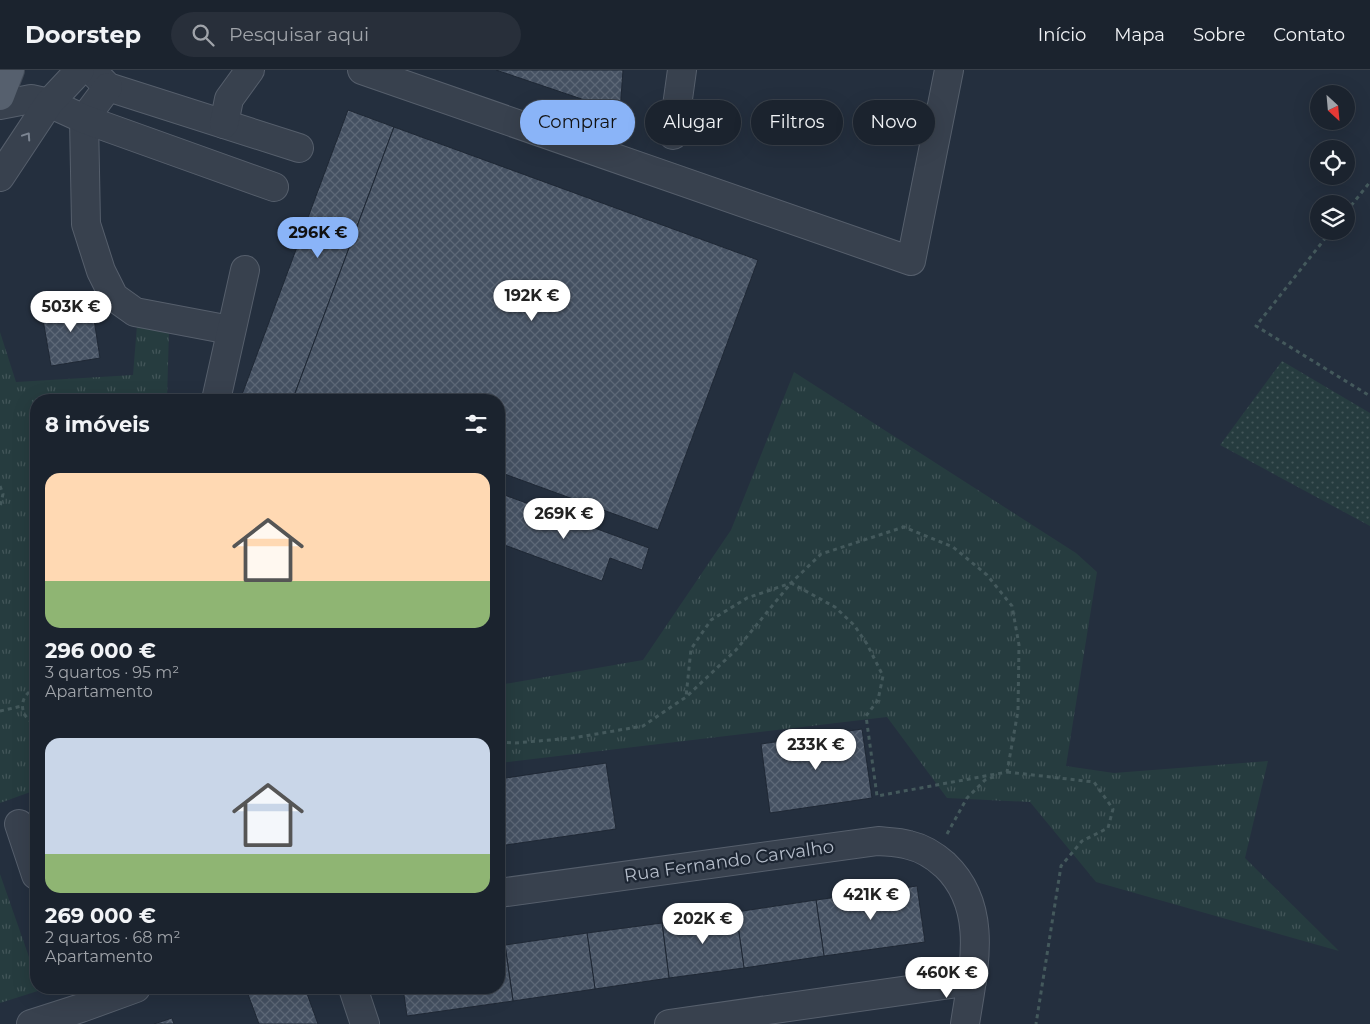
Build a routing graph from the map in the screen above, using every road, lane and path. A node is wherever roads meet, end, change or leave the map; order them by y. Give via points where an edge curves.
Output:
1 (10, 70) edge
2 (80, 70) edge
3 (250, 70) edge
4 (362, 70) edge
5 (682, 70) edge
6 (949, 70) edge
7 (99, 79) edge
8 (0, 96) edge
9 (678, 100) edge
10 (49, 103) junction
11 (0, 105) edge
12 (84, 119) junction
13 (224, 124) junction
14 (299, 148) dead end
15 (0, 177) edge
16 (1370, 182) edge
17 (274, 187) dead end
18 (1355, 201) edge
19 (1324, 240) edge
20 (246, 270) dead end
21 (230, 330) junction
22 (217, 394) edge
23 (1370, 396) edge
24 (0, 486) edge
25 (0, 507) edge
26 (791, 584) junction
27 (30, 692) edge
28 (686, 697) junction
29 (22, 706) junction
30 (0, 711) edge
31 (30, 721) edge
32 (505, 742) edge
33 (1007, 772) junction
34 (19, 824) dead end
35 (30, 857) edge
36 (943, 864) junction
37 (505, 892) edge
38 (972, 981) junction
39 (117, 994) edge
40 (355, 994) edge
41 (80, 1006) edge
42 (31, 1024) edge
43 (366, 1024) edge
44 (669, 1024) edge
45 (965, 1024) edge
46 (1036, 1024) edge

1 - 8 main road
2 - 10 street
3 - 13 street via 230,99
4 - 6 street via 911,261
5 - 9 street
7 - 12 street
7 - 13 street
10 - 11 street via 31,99
10 - 12 street
15 -> 10 street
12 - 17 street
12 - 21 street via 86,224 101,271 114,297 135,312
13 - 14 street
16 - 18 path
19 - 23 path via 1256,326
20 - 21 street
21 - 22 street
24 - 25 path via 3,494
26 - 28 path via 736,650
26 - 28 path via 747,598 711,620 691,648
26 - 33 path via 835,607 854,625 883,676 878,700 866,716 877,796
26 - 33 path via 821,554 904,526 953,547 987,575 1012,606 1018,645 1018,711
27 - 29 path
28 - 32 path via 643,726 573,738
29 - 30 path
29 - 31 path
33 - 36 path via 984,780 967,798
33 - 46 path via 1094,782 1113,810 1108,828 1082,841 1061,866
34 - 35 street
36 - 37 street, Rua Fernando Carvalho via 910,845 878,841
36 - 38 street via 964,890 971,906 975,942
38 - 44 street
38 - 45 street
39 - 41 street
40 - 43 street
41 - 42 street

